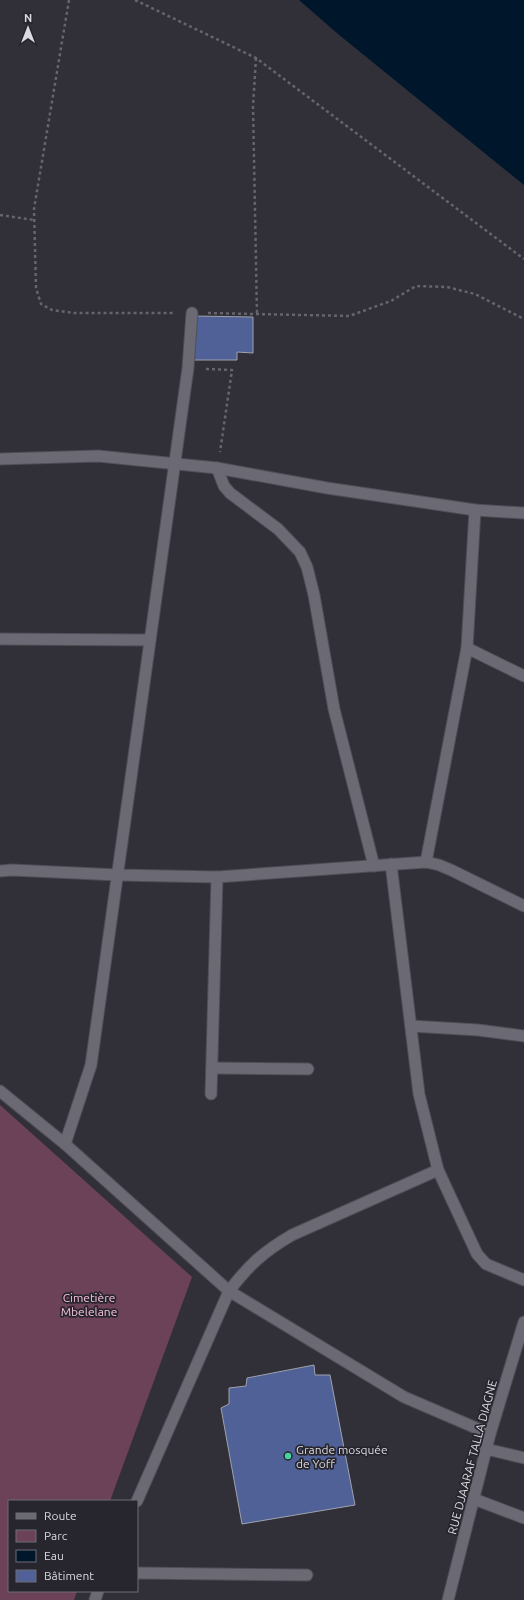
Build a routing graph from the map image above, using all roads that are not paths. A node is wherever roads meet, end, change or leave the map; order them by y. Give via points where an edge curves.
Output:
1 (192, 313) road end
2 (0, 458) edge
3 (174, 464) junction
4 (217, 468) junction
5 (474, 510) junction
6 (524, 513) edge
7 (0, 639) edge
8 (150, 640) junction
9 (467, 648) junction
10 (524, 676) edge
11 (426, 862) junction
12 (391, 864) junction
13 (374, 866) junction
14 (0, 872) edge
15 (118, 875) junction
16 (217, 877) junction
17 (524, 906) edge
18 (411, 1026) junction
19 (524, 1036) edge
20 (212, 1068) junction
21 (308, 1069) dead end
22 (0, 1091) edge
23 (211, 1094) dead end
24 (65, 1144) junction
25 (438, 1170) junction
26 (524, 1280) edge
27 (228, 1291) junction
28 (524, 1322) edge
29 (490, 1434) junction
30 (486, 1449) junction
31 (524, 1458) edge
32 (474, 1498) junction
33 (136, 1500) edge
34 (524, 1518) edge
35 (138, 1573) edge
36 (307, 1575) dead end
37 (448, 1600) edge

1 - 3 street via 188,368
2 - 3 street via 98,456
3 - 4 street
3 - 8 street
4 - 5 street
4 - 13 street via 224,486 230,493 278,529 300,552 307,568 334,709
5 - 6 street
5 - 9 street
7 - 8 street
8 - 15 street
9 - 10 street
9 - 11 street
11 - 12 street
11 - 17 street via 451,870
12 - 13 street
12 - 18 street
13 - 16 street
14 - 15 street via 12,870
15 - 16 street
15 - 24 street via 90,1065
16 - 20 street
18 - 19 street
18 - 25 street via 419,1094
20 - 21 street
20 - 23 street
22 - 24 street
24 - 27 street
25 - 26 street via 477,1254 486,1264
25 - 27 street via 292,1235 248,1267
27 - 29 street via 404,1397
27 - 33 street
28 - 29 street, RUE DJAARAF TALLA DIAGNE
29 - 30 street, RUE DJAARAF TALLA DIAGNE
30 - 31 street
30 - 32 street, RUE DJAARAF TALLA DIAGNE
32 - 34 street
32 - 37 street, RUE DJAARAF TALLA DIAGNE
35 - 36 street

